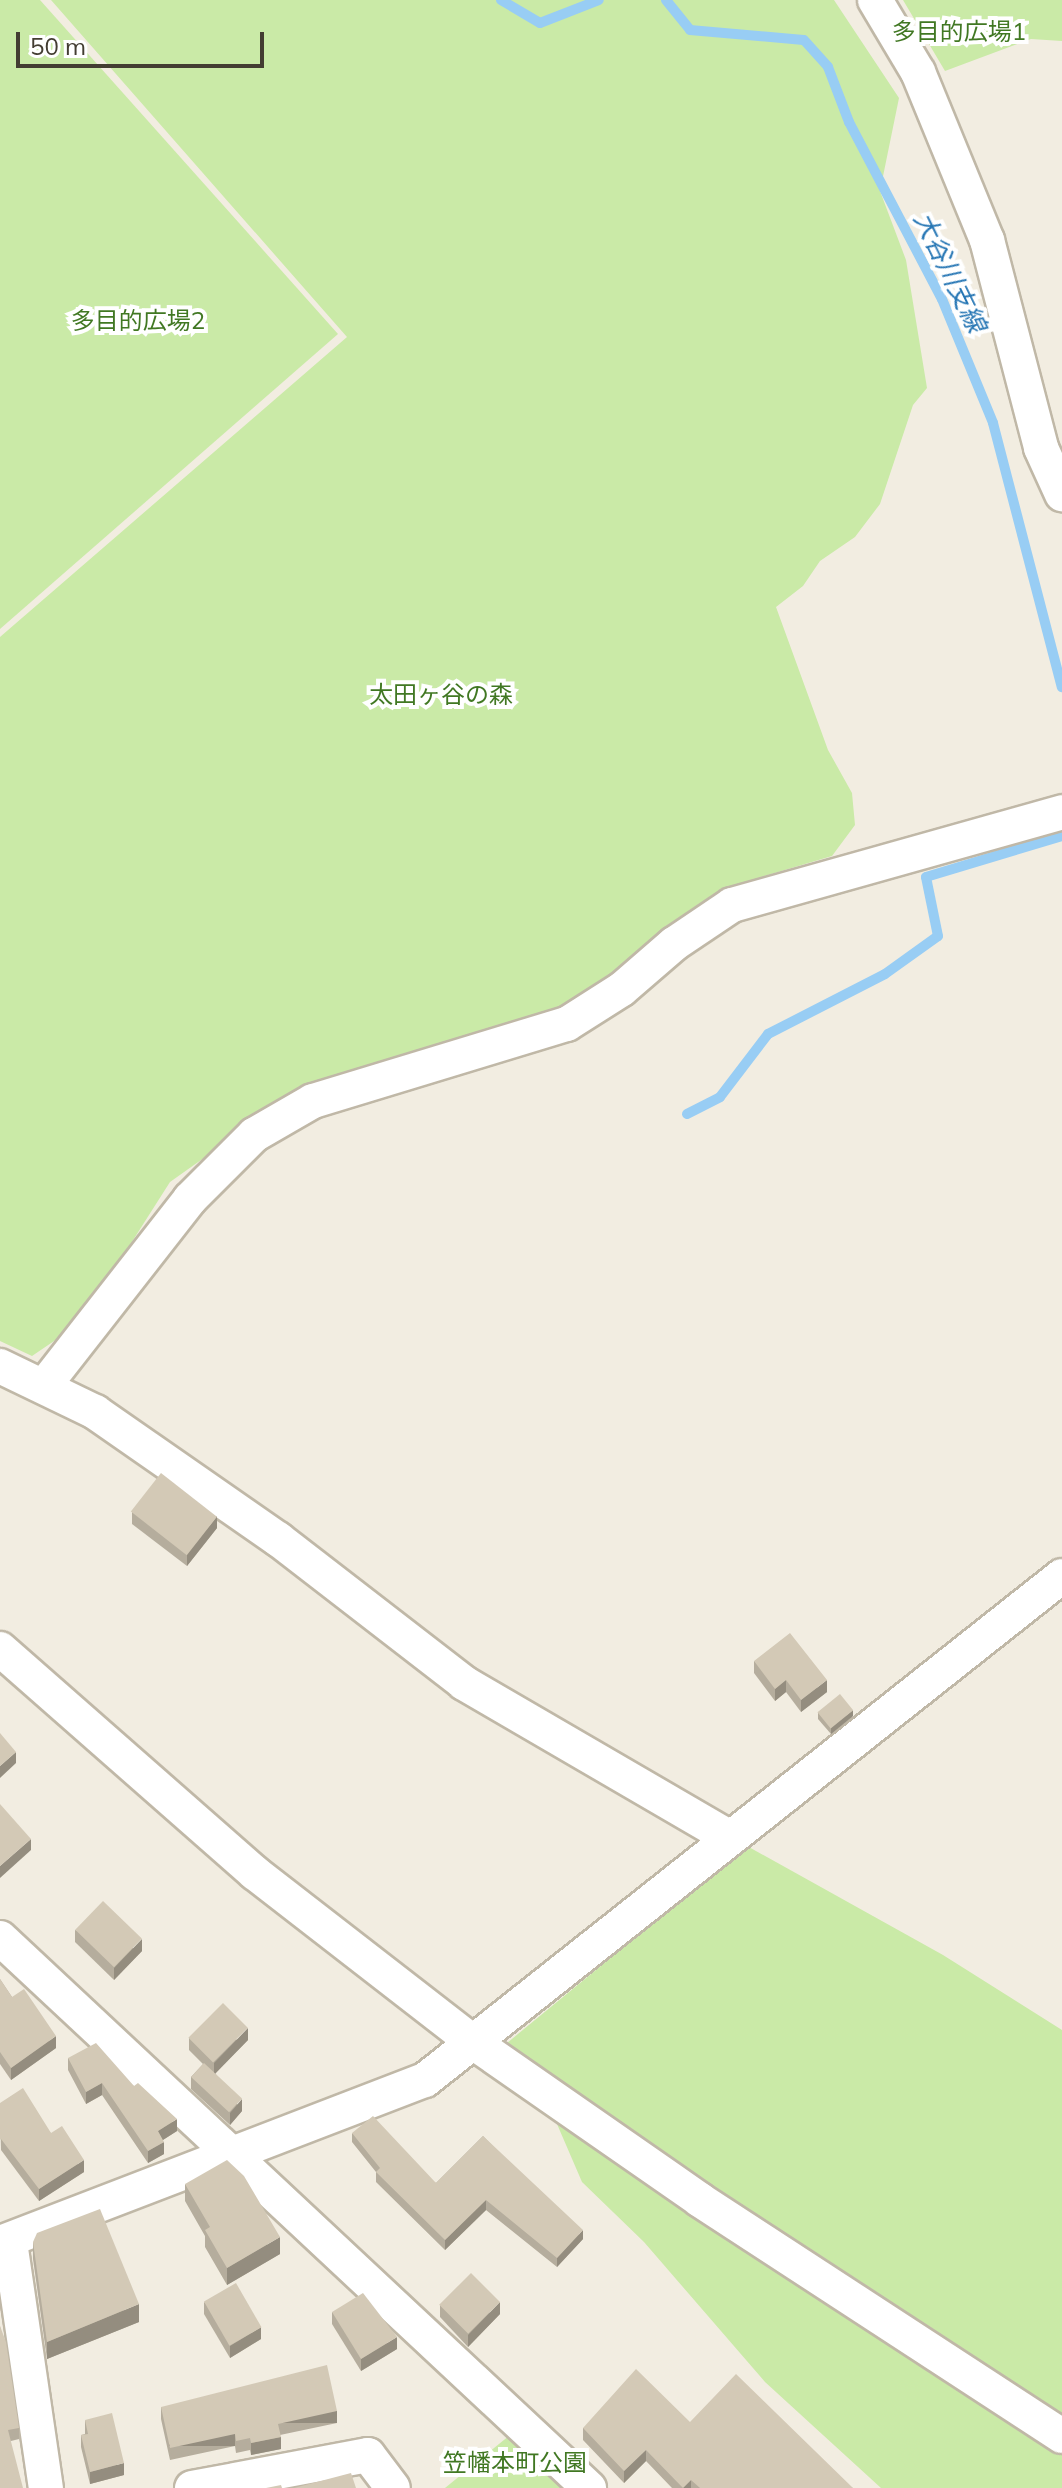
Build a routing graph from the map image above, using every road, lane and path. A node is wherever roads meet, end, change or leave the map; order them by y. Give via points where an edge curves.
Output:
1 (875, 0) edge
2 (1062, 494) edge
3 (1062, 812) edge
4 (0, 1366) edge
5 (44, 1386) junction
6 (1062, 1576) edge
7 (0, 1649) edge
8 (730, 1838) junction
9 (0, 1938) edge
10 (473, 2042) junction
11 (232, 2154) junction
12 (5, 2242) edge
13 (1062, 2436) edge
14 (46, 2488) edge
15 (192, 2488) edge
16 (393, 2488) edge
17 (589, 2488) edge

1 - 2 street via 918,72 987,240 1041,448
3 - 5 street via 732,905 567,1024 301,1108 254,1135 190,1199
4 - 5 street
5 - 8 street via 95,1412 278,1539 464,1683
6 - 8 street
7 - 10 street via 255,1873
8 - 10 street
9 - 11 street
10 - 11 street via 425,2080
10 - 13 street via 700,2200
11 - 12 street
11 - 17 street
12 - 14 street
15 - 16 street via 368,2455

